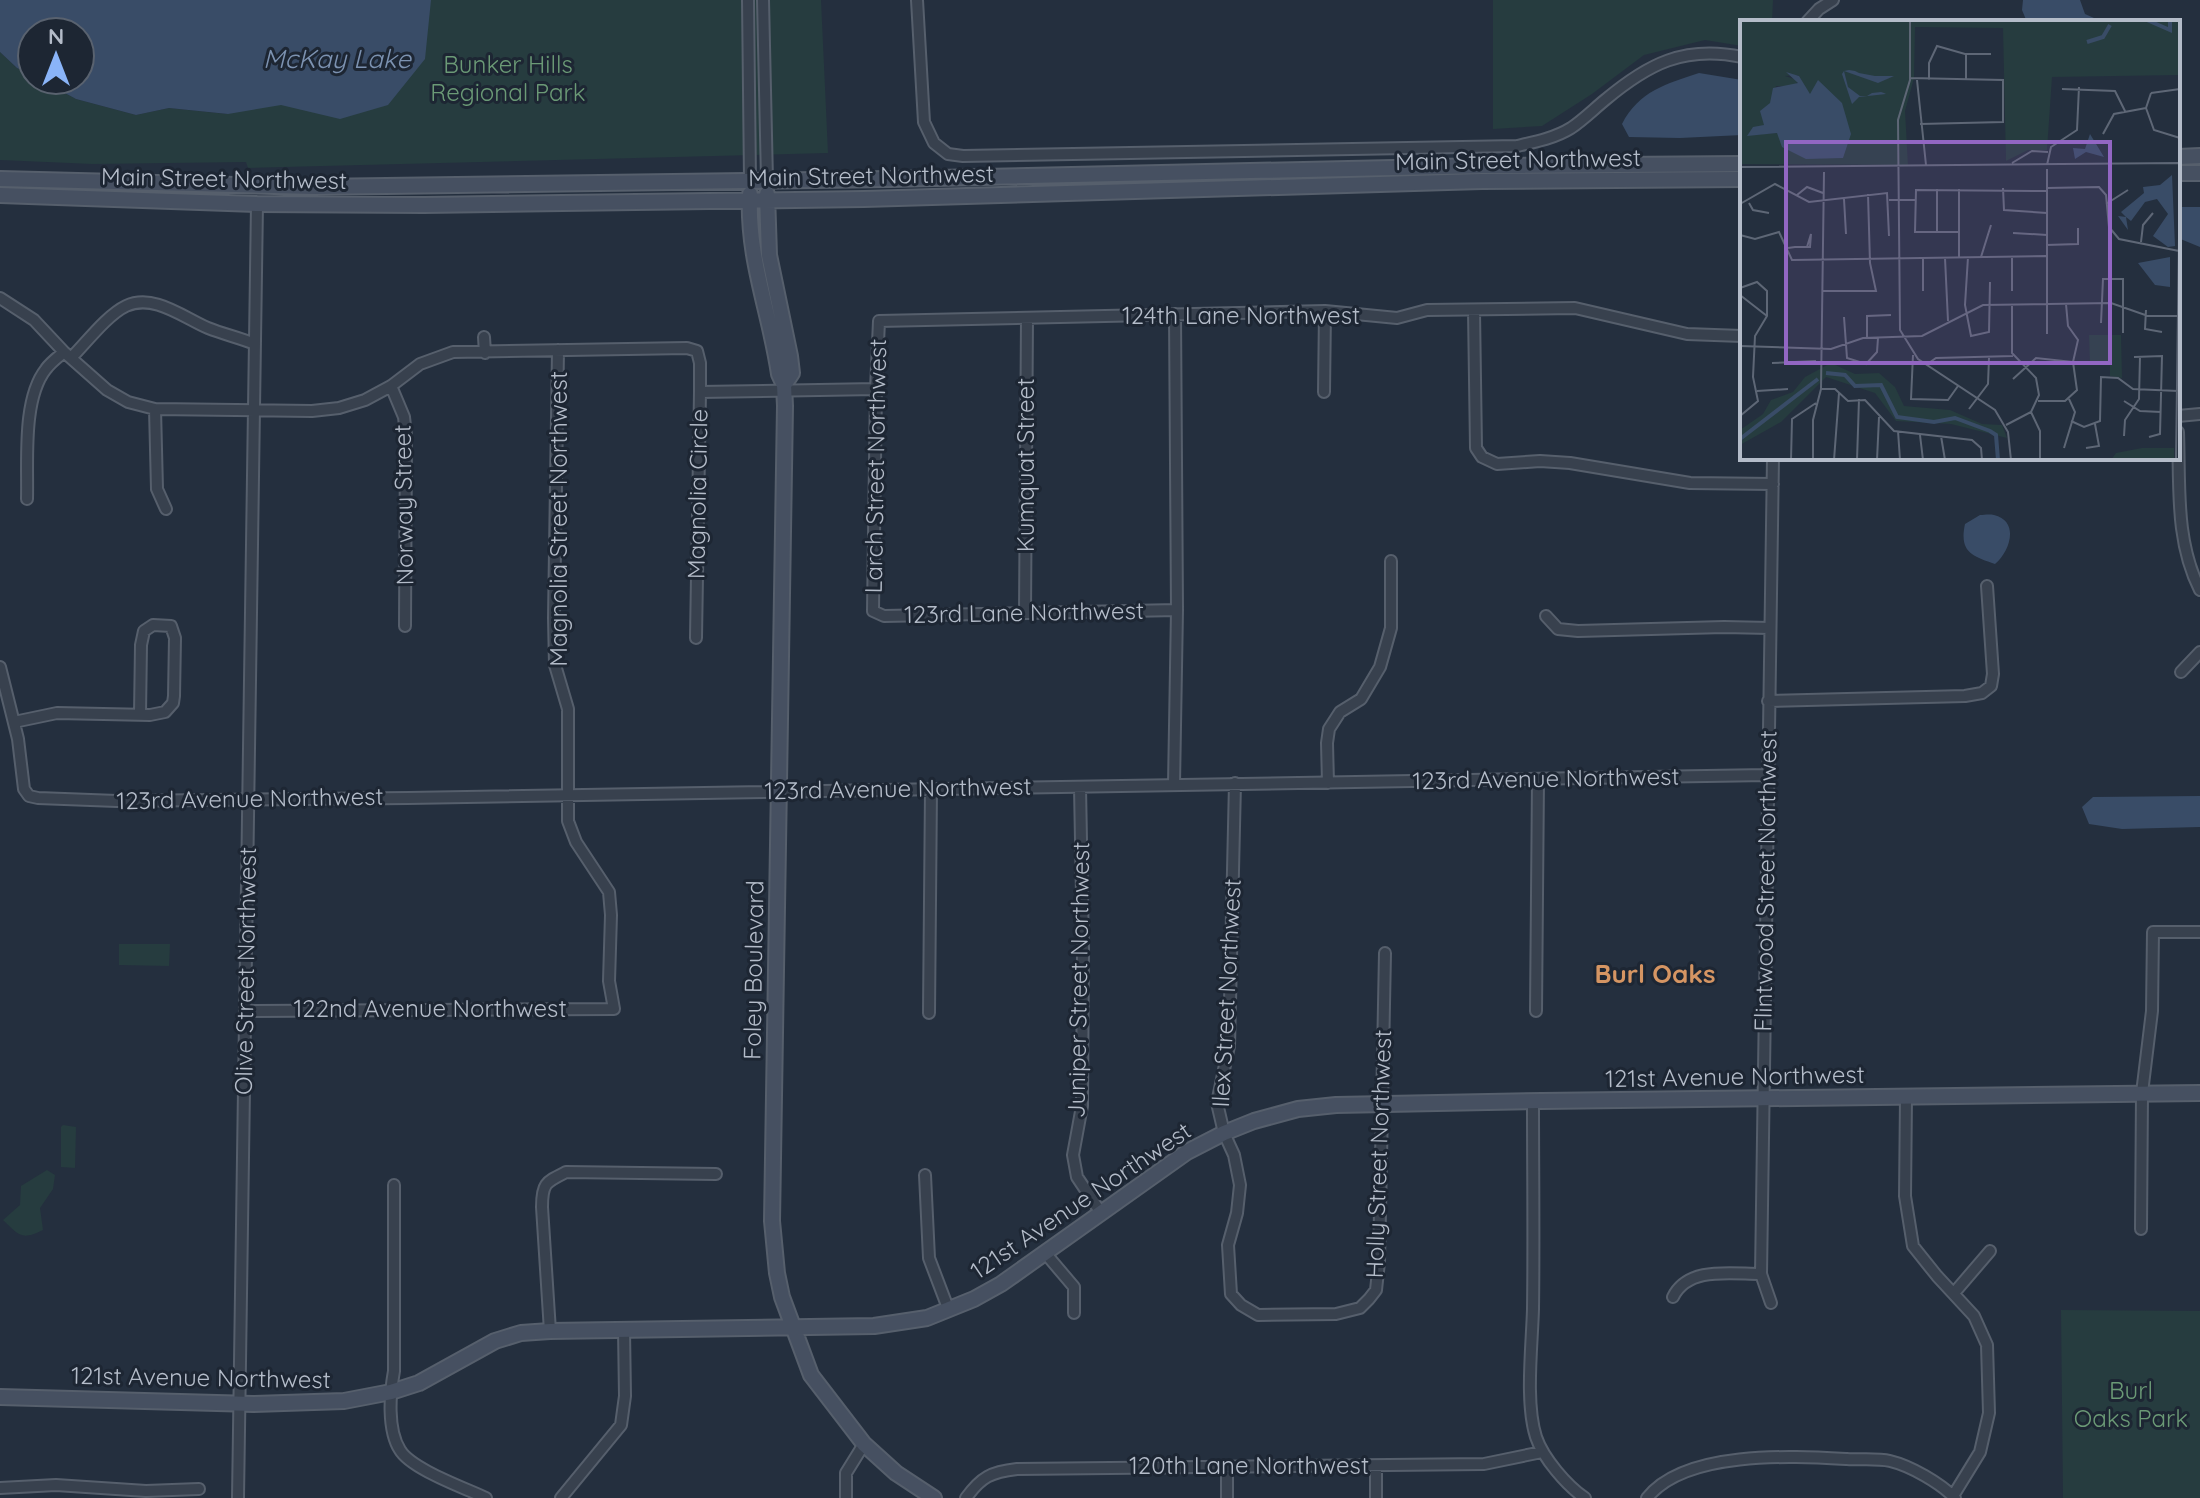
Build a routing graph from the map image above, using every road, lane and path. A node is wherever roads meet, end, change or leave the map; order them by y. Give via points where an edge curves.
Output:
1 (748, 0) edge
2 (763, 0) edge
3 (917, 0) edge
4 (1833, 0) edge
5 (1809, 20) edge
6 (1740, 57) edge
7 (2200, 156) edge
8 (2180, 157) edge
9 (1740, 164) edge
10 (0, 179) edge
11 (1740, 179) edge
12 (750, 180) junction
13 (767, 180) junction
14 (0, 195) edge
15 (749, 200) junction
16 (766, 200) junction
17 (257, 204) junction
18 (0, 298) edge
19 (1325, 311) junction
20 (1474, 311) junction
21 (1175, 314) junction
22 (1027, 318) junction
23 (879, 321) joint
24 (1740, 336) edge
25 (484, 337) dead end
26 (255, 344) junction
27 (558, 350) junction
28 (485, 353) junction
29 (68, 355) junction
30 (391, 386) junction
31 (784, 388) junction
32 (876, 389) junction
33 (700, 392) junction
34 (1324, 392) dead end
35 (155, 409) junction
36 (253, 411) junction
37 (2200, 414) edge
38 (2180, 416) edge
39 (1773, 460) edge
40 (2179, 460) edge
41 (1773, 484) junction
42 (27, 499) dead end
43 (166, 509) dead end
44 (1391, 561) dead end
45 (1987, 586) dead end
46 (2200, 590) edge
47 (1177, 610) junction
48 (873, 611) joint
49 (1025, 613) junction
50 (1546, 616) dead end
51 (405, 626) dead end
52 (1770, 628) junction
53 (696, 638) dead end
54 (2200, 652) edge
55 (0, 667) edge
56 (2181, 672) dead end
57 (1768, 701) junction
58 (140, 714) junction
59 (14, 722) junction
60 (1767, 775) junction
61 (1538, 779) junction
62 (1235, 783) junction
63 (1328, 783) junction
64 (1174, 784) junction
65 (1080, 787) junction
66 (931, 789) junction
67 (779, 790) junction
68 (568, 795) junction
69 (248, 800) junction
70 (2200, 932) edge
71 (1385, 953) dead end
72 (614, 1009) joint
73 (246, 1011) junction
74 (1536, 1011) dead end
75 (929, 1013) dead end
76 (2142, 1093) junction
77 (2200, 1093) edge
78 (1906, 1097) junction
79 (1764, 1099) junction
80 (1533, 1101) junction
81 (1381, 1104) junction
82 (1224, 1133) junction
83 (716, 1174) dead end
84 (925, 1175) dead end
85 (394, 1185) dead end
86 (1101, 1213) junction
87 (2141, 1229) dead end
88 (1990, 1251) dead end
89 (1046, 1254) junction
90 (1761, 1274) junction
91 (1954, 1293) junction
92 (1231, 1294) joint
93 (1673, 1297) dead end
94 (1771, 1303) dead end
95 (948, 1308) junction
96 (1074, 1313) dead end
97 (793, 1327) junction
98 (624, 1330) junction
99 (550, 1331) junction
100 (391, 1392) junction
101 (0, 1397) edge
102 (240, 1404) junction
103 (864, 1444) junction
104 (1542, 1452) junction
105 (1376, 1466) junction
106 (1227, 1467) junction
107 (0, 1488) edge
108 (199, 1489) dead end
109 (1954, 1497) edge
110 (238, 1498) edge
111 (486, 1498) edge
112 (561, 1498) edge
113 (846, 1498) edge
114 (934, 1498) edge
115 (966, 1498) edge
116 (1227, 1498) edge
117 (1376, 1498) edge
118 (1585, 1498) edge
119 (1647, 1498) edge

1 - 12 street
2 - 13 street
3 - 6 street via 924,122 934,143 948,154 963,156 1517,146 1570,128 1638,74 1671,58 1698,53
4 - 5 street
7 - 8 street
9 - 13 street, Main Street Northwest
10 - 12 street, Main Street Northwest via 315,187
11 - 16 street, Main Street Northwest
12 - 13 street, Main Street Northwest
12 - 15 street, Foley Boulevard
13 - 16 street, Foley Boulevard
14 - 17 street, Main Street Northwest
15 - 16 street, Main Street Northwest
15 - 17 street, Main Street Northwest
15 - 31 street, Foley Boulevard via 760,291
16 - 31 street, Foley Boulevard via 769,255 792,373
17 - 26 street, Olive Street Northwest
18 - 29 street via 34,320
19 - 20 street, 124th Lane Northwest via 1397,318 1427,310
19 - 21 street, 124th Lane Northwest
19 - 34 street
20 - 24 street, 124th Lane Northwest via 1575,308 1687,334
20 - 41 street via 1476,448 1482,457 1497,464 1570,463 1690,483
21 - 22 street, 124th Lane Northwest
21 - 47 street
22 - 23 street, 124th Lane Northwest
22 - 49 street, Kumquat Street
23 - 32 street, Larch Street Northwest
25 - 28 street
26 - 29 street via 179,312 139,304 127,306
26 - 36 street, Olive Street Northwest
27 - 28 street
27 - 33 street, Magnolia Circle via 687,348 697,351
27 - 68 street, Magnolia Street Northwest via 555,665 568,709
28 - 30 street via 440,356
29 - 35 street via 107,390
29 - 42 street via 45,369 36,389
30 - 36 street via 339,408
30 - 51 street, Norway Street via 406,435
31 - 32 street
31 - 33 street
31 - 67 street, Foley Boulevard
32 - 48 street, Larch Street Northwest
33 - 53 street, Magnolia Circle
35 - 36 street
35 - 43 street via 157,489
36 - 69 street, Olive Street Northwest
37 - 38 street
39 - 41 street, Flintwood Street Northwest
40 - 46 street via 2182,537
41 - 52 street, Flintwood Street Northwest
44 - 63 street via 1391,628 1380,667 1361,699 1340,712 1329,729
45 - 57 street via 1993,674 1991,686 1982,693
47 - 49 street, 123rd Lane Northwest
47 - 64 street
48 - 49 street, 123rd Lane Northwest via 884,616
50 - 52 street via 1558,629 1578,631
52 - 57 street, Flintwood Street Northwest
54 - 56 street
55 - 59 street
57 - 60 street, Flintwood Street Northwest
58 - 58 street via 144,631 153,625 171,626 173,703 165,712
58 - 59 street via 57,713
59 - 69 street, 123rd Avenue Northwest via 29,796
60 - 61 street, 123rd Avenue Northwest
60 - 79 street, Flintwood Street Northwest
61 - 63 street, 123rd Avenue Northwest
61 - 74 street
62 - 63 street, 123rd Avenue Northwest
62 - 64 street, 123rd Avenue Northwest
62 - 82 street, Ilex Street Northwest via 1229,1046 1217,1103
64 - 65 street, 123rd Avenue Northwest
65 - 66 street, 123rd Avenue Northwest
65 - 86 street, Juniper Street Northwest via 1082,1106 1073,1155 1077,1177
66 - 67 street, 123rd Avenue Northwest
66 - 75 street
67 - 68 street, 123rd Avenue Northwest
67 - 97 street, Foley Boulevard via 772,1221 777,1273
68 - 69 street, 123rd Avenue Northwest
68 - 72 street, Magnolia Street Northwest via 568,821 576,842 609,892
69 - 73 street, Olive Street Northwest
70 - 76 street via 2153,932 2152,1011
71 - 81 street, Holly Street Northwest
72 - 73 street, 122nd Avenue Northwest
73 - 102 street, Olive Street Northwest
76 - 77 street, 121st Avenue Northwest
76 - 78 street, 121st Avenue Northwest
76 - 87 street
78 - 79 street, 121st Avenue Northwest
78 - 91 street via 1905,1196 1913,1246
79 - 80 street, 121st Avenue Northwest
79 - 90 street, Flintwood Street Northwest
80 - 81 street, 121st Avenue Northwest
80 - 104 street via 1531,1398
81 - 82 street, 121st Avenue Northwest via 1298,1109
81 - 92 street, Holly Street Northwest via 1379,1262 1376,1290 1369,1299 1360,1308 1336,1314 1258,1315
82 - 86 street, 121st Avenue Northwest via 1187,1152
82 - 92 street, Ilex Street Northwest via 1240,1185 1228,1245
83 - 99 street via 566,1172 547,1183 542,1207
84 - 95 street via 929,1258
85 - 100 street
86 - 89 street, 121st Avenue Northwest
88 - 91 street
89 - 95 street, 121st Avenue Northwest via 974,1299
89 - 96 street via 1074,1287
90 - 93 street via 1696,1277 1684,1282
90 - 94 street, Flintwood Street Northwest
91 - 109 street via 1974,1316 1987,1345 1989,1413 1980,1452
95 - 97 street, 121st Avenue Northwest via 927,1318 874,1326
97 - 98 street, 121st Avenue Northwest
97 - 103 street, Foley Boulevard via 811,1375
98 - 99 street, 121st Avenue Northwest
98 - 112 street via 621,1425
99 - 100 street, 121st Avenue Northwest via 495,1341 419,1383
100 - 102 street, 121st Avenue Northwest via 344,1401
100 - 111 street via 400,1451 416,1466
101 - 102 street, 121st Avenue Northwest
102 - 110 street, Olive Street Northwest
103 - 113 street via 846,1473
103 - 114 street, Foley Boulevard
104 - 105 street, 120th Lane Northwest via 1484,1464
104 - 118 street
105 - 106 street, 120th Lane Northwest
105 - 117 street
106 - 115 street, 120th Lane Northwest via 1017,1469 982,1478
106 - 116 street
107 - 108 street
109 - 119 street via 1890,1461 1809,1457 1702,1465 1677,1474

